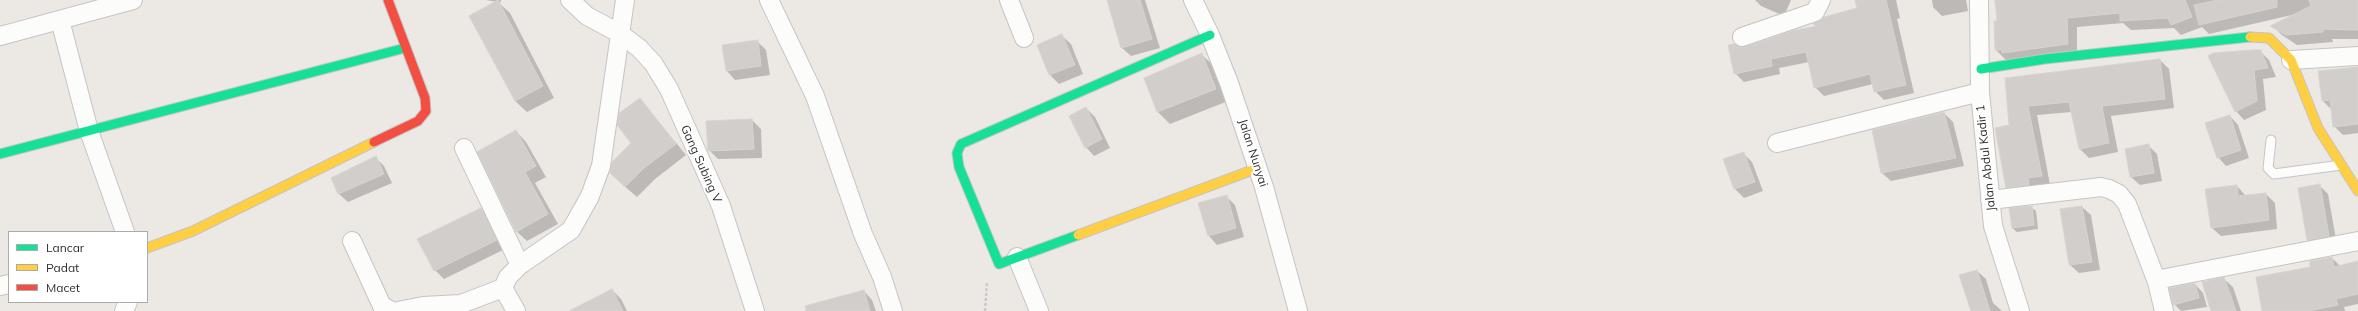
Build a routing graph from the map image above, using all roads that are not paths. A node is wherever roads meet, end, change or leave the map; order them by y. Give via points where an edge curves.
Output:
1 (133, 0) edge
2 (388, 0) edge
3 (570, 0) edge
4 (625, 0) edge
5 (769, 0) edge
6 (1009, 0) edge
7 (1193, 0) edge
8 (1821, 0) edge
9 (1979, 0) edge
10 (60, 20) junction
11 (619, 33) junction
12 (1210, 35) junction
13 (0, 36) edge
14 (1742, 37) dead end
15 (1024, 38) dead end
16 (405, 48) junction
17 (2358, 56) edge
18 (2290, 60) junction
19 (1981, 69) junction
20 (1980, 92) junction
21 (89, 132) junction
22 (2272, 140) dead end
23 (1777, 143) dead end
24 (464, 148) dead end
25 (0, 154) edge
26 (2341, 165) junction
27 (1258, 168) junction
28 (2358, 191) edge
29 (1990, 200) junction
30 (125, 231) edge
31 (352, 241) dead end
32 (2358, 241) edge
33 (148, 248) edge
34 (1017, 258) junction
35 (520, 265) junction
36 (2156, 282) junction
37 (503, 288) junction
38 (392, 311) edge
39 (398, 311) edge
40 (516, 311) edge
41 (755, 311) edge
42 (893, 311) edge
43 (1039, 311) edge
44 (1298, 311) edge
45 (2020, 311) edge
46 (2164, 311) edge

1 - 10 street
2 - 16 street
3 - 11 street, Gang Subing V via 587,16
4 - 11 street
5 - 42 street via 815,96
6 - 15 street
7 - 12 street, Jalan Nunyai
8 - 14 street via 1815,12
9 - 19 street, Jalan Abdul Kadir 1
10 - 13 street
10 - 21 street
11 - 35 street via 606,138 601,166 590,196 571,230
11 - 41 street, Gang Subing V via 647,56 669,89 721,206
12 - 27 street, Jalan Nunyai
12 - 34 street via 961,144 957,153 959,167 1000,264
16 - 21 street
16 - 33 street via 425,98 426,111 418,121 193,231
17 - 18 street
18 - 19 street via 2269,38 2258,36 2045,59
18 - 26 street via 2318,128
19 - 20 street, Jalan Abdul Kadir 1
20 - 23 street
20 - 29 street, Jalan Abdul Kadir 1
21 - 25 street
21 - 30 street
22 - 26 lane via 2268,168 2274,174
24 - 35 street
26 - 28 street
27 - 34 street
27 - 44 street, Jalan Nunyai
29 - 36 street via 2101,186 2109,188 2119,194 2127,204
29 - 45 street, Jalan Abdul Kadir 1 via 1993,226 2001,256
31 - 38 street via 382,306
32 - 36 street via 2178,275
34 - 43 street
35 - 37 street via 508,277
36 - 46 street
37 - 39 street via 461,304 423,306
37 - 40 street

